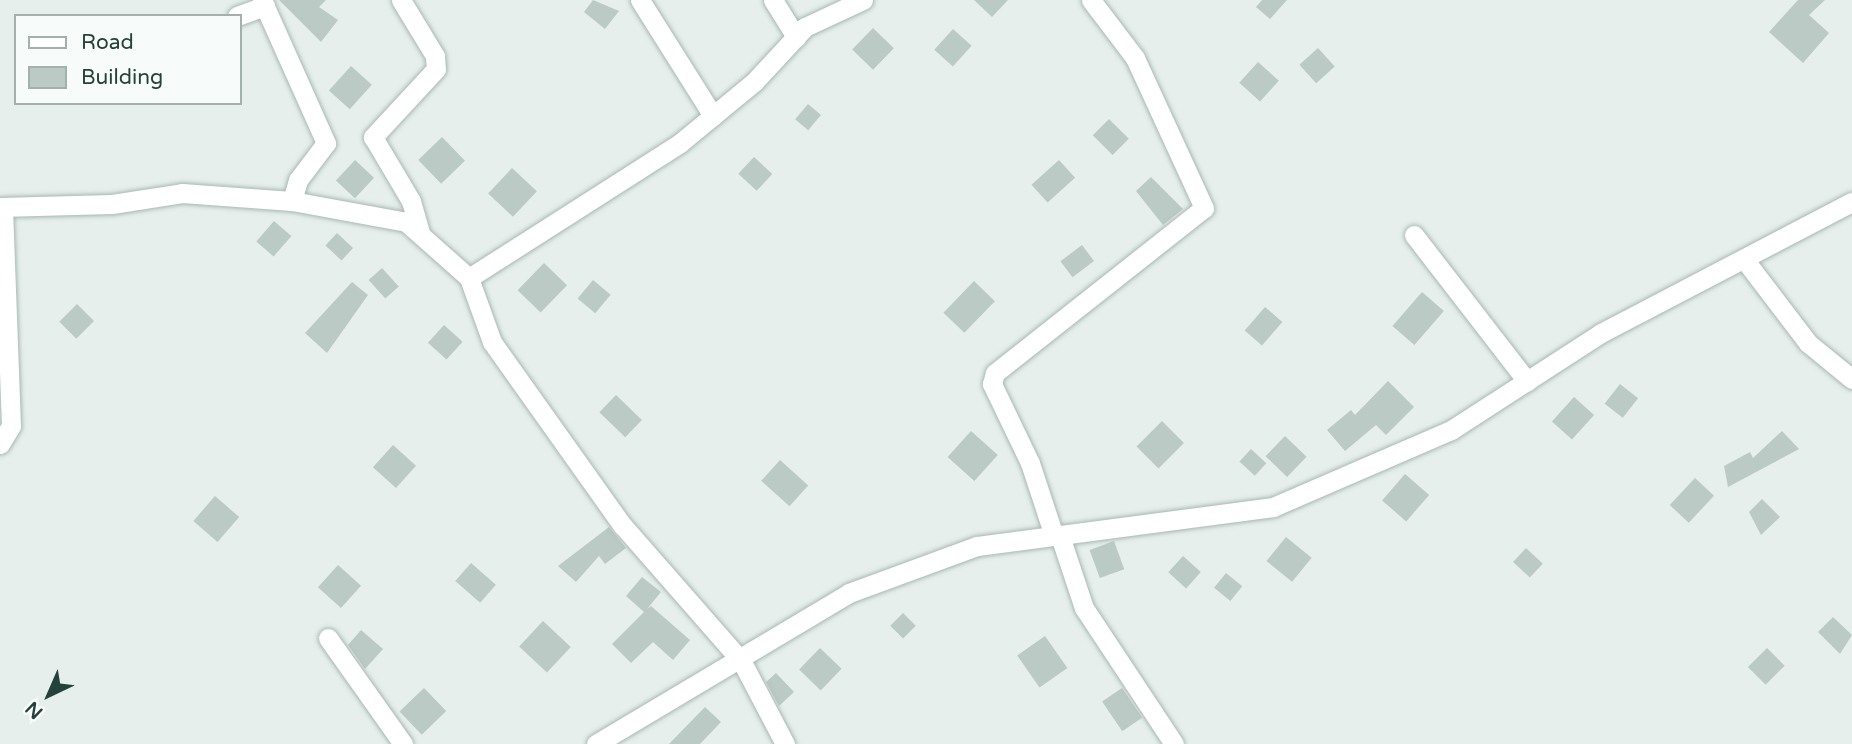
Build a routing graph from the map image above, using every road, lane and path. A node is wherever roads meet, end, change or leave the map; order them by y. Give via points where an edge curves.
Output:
1 (401, 0) edge
2 (640, 0) edge
3 (773, 0) edge
4 (863, 0) edge
5 (1091, 0) edge
6 (263, 3) edge
7 (241, 14) edge
8 (796, 37) junction
9 (713, 116) junction
10 (292, 201) junction
11 (1852, 202) edge
12 (2, 207) edge
13 (421, 235) junction
14 (1414, 235) dead end
15 (1744, 259) junction
16 (469, 278) junction
17 (1852, 379) edge
18 (1527, 381) junction
19 (0, 444) edge
20 (1057, 536) junction
21 (327, 638) dead end
22 (742, 662) junction
23 (403, 744) edge
24 (596, 744) edge
25 (785, 744) edge
26 (1174, 744) edge

1 - 13 street via 435,56 436,69 373,137 411,201
2 - 9 street
3 - 8 street
4 - 8 street via 823,16
5 - 20 street via 1135,58 1204,208 1097,295 1007,360 992,384 1030,463
6 - 7 street
6 - 10 street via 326,143 298,180
8 - 9 street
9 - 16 street
10 - 12 street via 183,193 112,204
10 - 13 street via 406,222
11 - 15 street
12 - 19 street via 11,426
13 - 16 street
14 - 18 street
15 - 17 street via 1808,343
15 - 18 street via 1601,333
16 - 22 street via 492,342 623,526
18 - 20 street via 1451,430 1273,506
20 - 22 street via 977,546 849,593
20 - 26 street via 1084,608
21 - 23 street
22 - 24 street
22 - 25 street

